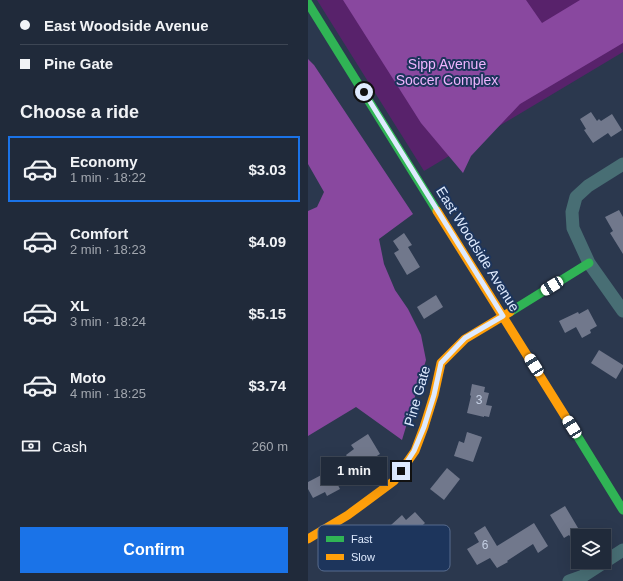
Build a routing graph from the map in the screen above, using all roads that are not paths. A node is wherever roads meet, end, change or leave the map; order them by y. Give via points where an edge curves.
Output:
1 (308, 3) edge
2 (623, 164) edge
3 (589, 263) junction
4 (623, 311) edge
5 (503, 316) junction
6 (623, 510) edge
7 (330, 525) edge
8 (318, 533) edge
9 (308, 539) edge
10 (623, 550) edge
11 (569, 581) edge

1 - 5 main road, East Woodside Avenue
2 - 3 street via 588,186 576,197 572,212 573,228
3 - 4 street
3 - 5 main road, Pine Gate
5 - 6 main road, East Woodside Avenue
5 - 7 main road, Pine Gate via 465,338 441,363 422,433 414,451 394,481
8 - 9 main road, Pine Gate
10 - 11 street via 583,576

